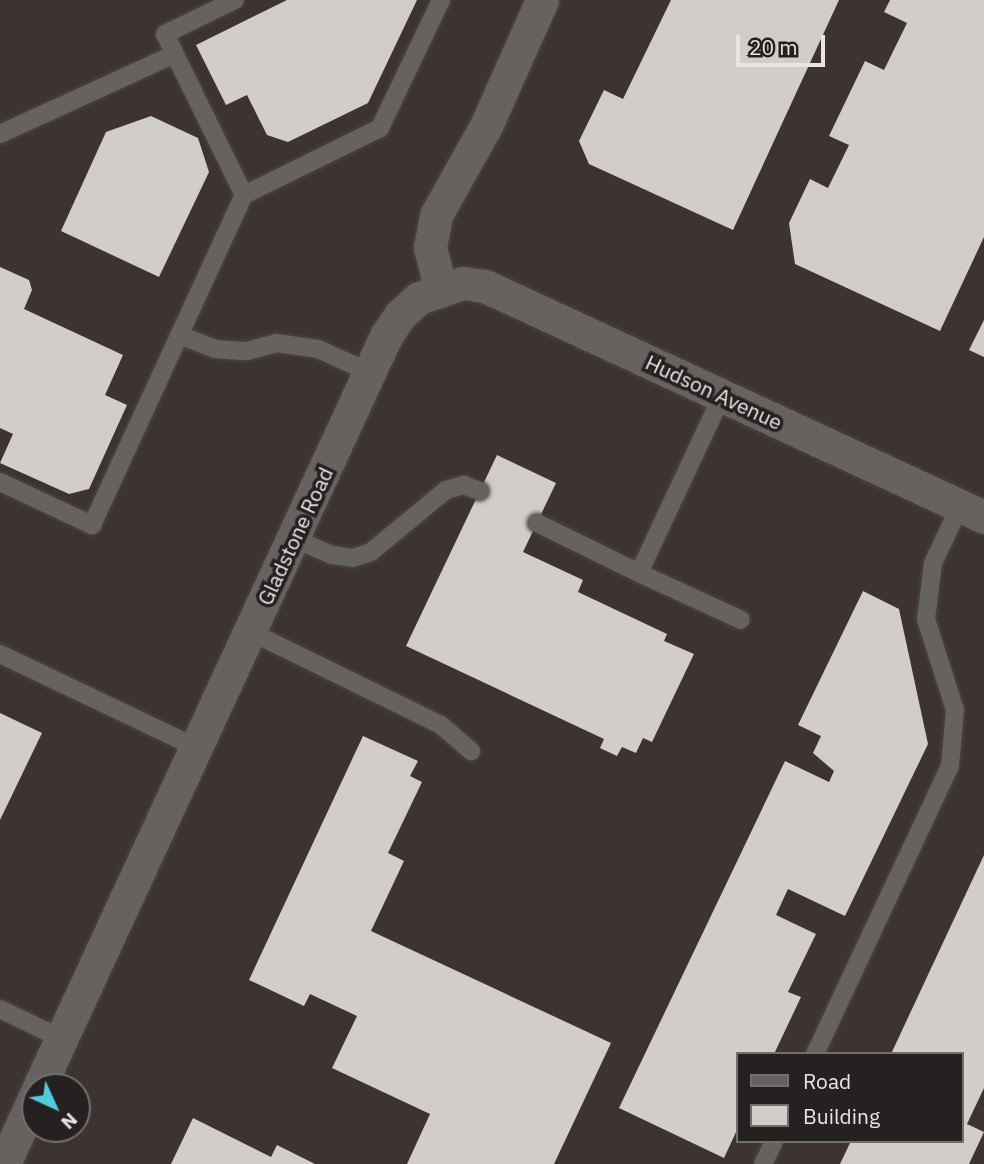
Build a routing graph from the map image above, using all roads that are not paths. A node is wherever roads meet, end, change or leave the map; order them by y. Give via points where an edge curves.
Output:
1 (235, 0) edge
2 (441, 0) edge
3 (542, 0) edge
4 (175, 54) junction
5 (0, 134) edge
6 (244, 195) junction
7 (440, 287) junction
8 (179, 335) junction
9 (369, 372) junction
10 (722, 396) junction
11 (0, 482) edge
12 (480, 491) dead end
13 (972, 512) edge
14 (537, 523) dead end
15 (295, 539) junction
16 (639, 573) junction
17 (741, 620) dead end
18 (251, 632) junction
19 (0, 654) edge
20 (197, 748) junction
21 (471, 751) dead end
22 (0, 1009) edge
23 (62, 1039) junction
24 (816, 1052) edge
25 (46, 1073) edge
26 (21, 1127) edge
27 (773, 1143) edge
28 (4, 1164) edge
29 (763, 1164) edge

1 - 4 lane via 165,34
2 - 6 lane via 380,128
3 - 7 street via 486,126 436,215 430,247
4 - 5 lane
4 - 6 lane
6 - 8 lane
7 - 9 street, Gladstone Road via 400,315
7 - 10 street, Hudson Avenue via 485,286
8 - 9 lane via 215,349 247,351 276,343 318,349
8 - 11 lane via 92,525
9 - 15 street, Gladstone Road
10 - 13 street, Hudson Avenue
10 - 16 lane
12 - 15 lane via 464,485 446,490 371,552 352,558
13 - 24 lane via 933,563 926,619 955,710 950,766
14 - 16 lane
15 - 18 street, Gladstone Road
16 - 17 lane
18 - 20 street, Gladstone Road
18 - 21 lane via 441,725
19 - 20 lane
20 - 23 street, Gladstone Road
22 - 23 lane
23 - 25 street, Gladstone Road
26 - 28 street
27 - 29 lane

